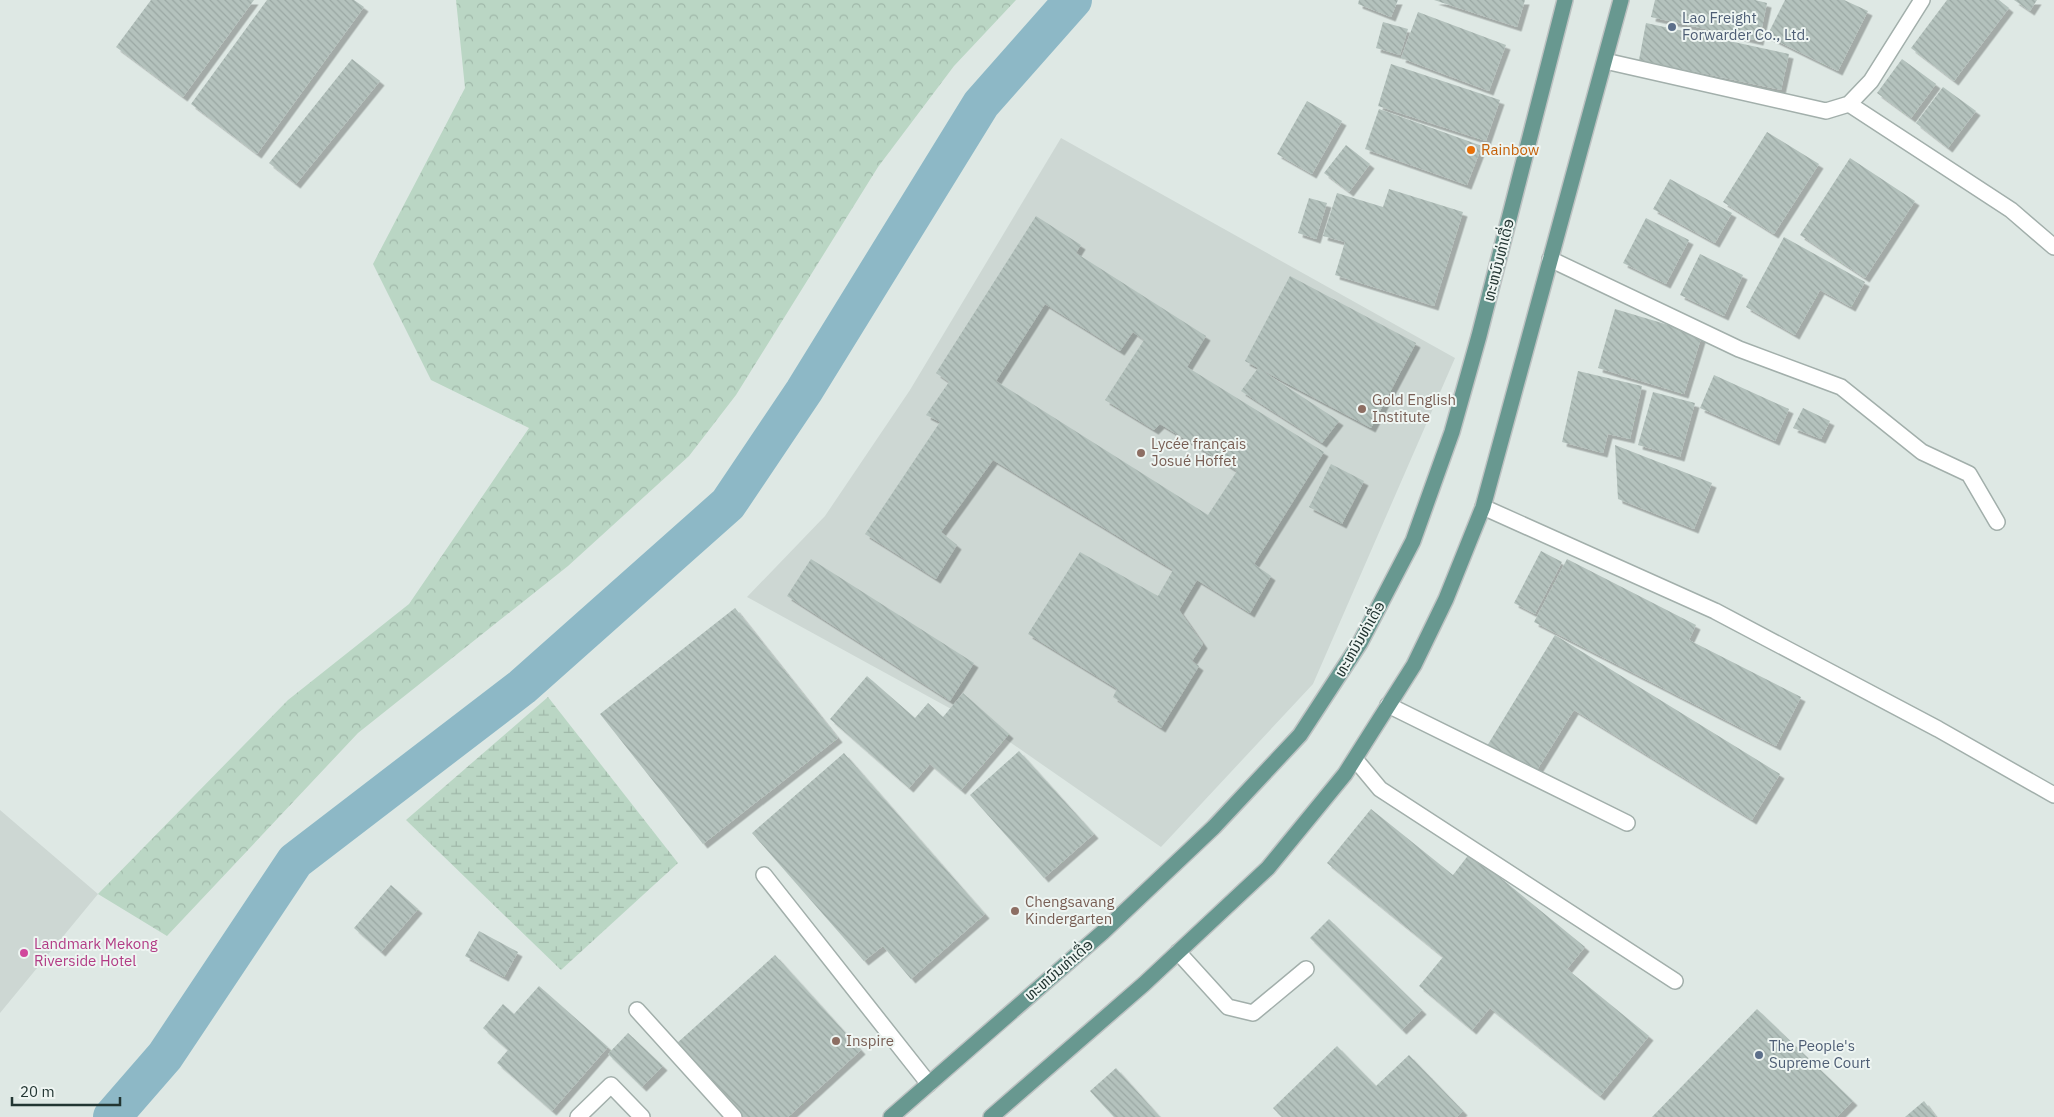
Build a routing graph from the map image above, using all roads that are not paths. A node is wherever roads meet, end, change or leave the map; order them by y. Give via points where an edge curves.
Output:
1 (1565, 0) edge
2 (1621, 0) edge
3 (1922, 0) edge
4 (1605, 61) junction
5 (1849, 104) junction
6 (2054, 247) edge
7 (1550, 259) junction
8 (1483, 507) junction
9 (1997, 522) dead end
10 (1388, 705) junction
11 (1355, 759) junction
12 (2054, 795) edge
13 (1628, 823) dead end
14 (764, 875) dead end
15 (1178, 952) junction
16 (1306, 970) dead end
17 (1675, 981) dead end
18 (637, 1010) dead end
19 (929, 1084) junction
20 (578, 1117) edge
21 (642, 1117) edge
22 (734, 1117) edge
23 (890, 1117) edge
24 (991, 1117) edge

1 - 19 main road, ທະຫນົນທ່າເດື່ອ via 1452,432 1413,542 1360,643 1300,735 1214,827 1103,932
2 - 4 main road
3 - 5 street via 1871,81
4 - 5 street via 1826,111
4 - 7 main road
5 - 6 street via 2011,210
7 - 8 main road
7 - 9 street via 1738,349 1841,387 1922,452 1969,474
8 - 10 main road via 1446,599 1414,665
8 - 12 street via 1715,611 1938,729
10 - 11 main road
10 - 13 street
11 - 15 main road via 1268,868
11 - 17 street via 1380,789
14 - 19 street
15 - 16 street via 1228,1007 1253,1013
15 - 24 main road
18 - 22 street
19 - 23 main road, ທະຫນົນທ່າເດື່ອ
20 - 21 street via 611,1086

